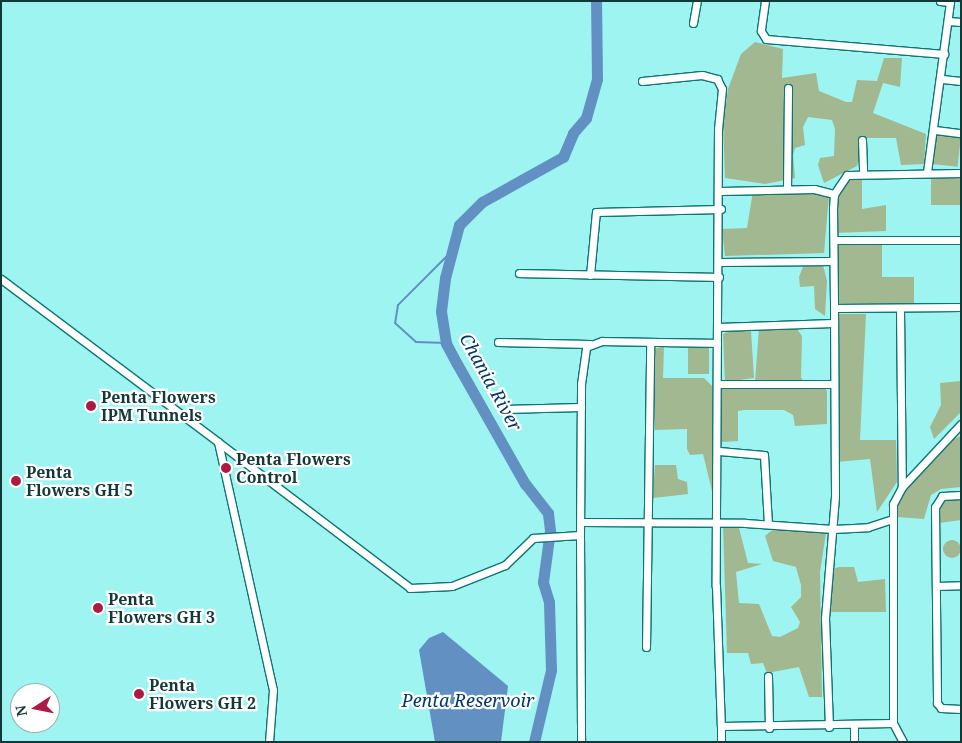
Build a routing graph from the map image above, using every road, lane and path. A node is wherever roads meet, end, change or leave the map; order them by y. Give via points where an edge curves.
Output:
1 (697, 1) edge
2 (765, 1) edge
3 (940, 1) edge
4 (950, 2) edge
5 (948, 21) junction
6 (961, 22) edge
7 (693, 23) dead end
8 (944, 54) junction
9 (942, 80) junction
10 (642, 81) dead end
11 (961, 81) edge
12 (788, 88) dead end
13 (934, 130) junction
14 (961, 133) edge
15 (862, 140) dead end
16 (927, 172) junction
17 (863, 173) junction
18 (961, 173) edge
19 (787, 189) junction
20 (721, 191) junction
21 (834, 194) junction
22 (721, 209) junction
23 (835, 240) junction
24 (961, 240) edge
25 (833, 261) junction
26 (720, 262) junction
27 (519, 273) dead end
28 (590, 275) junction
29 (719, 277) junction
30 (1, 279) edge
31 (961, 307) edge
32 (834, 308) junction
33 (900, 308) junction
34 (834, 324) junction
35 (718, 327) junction
36 (498, 342) dead end
37 (717, 343) junction
38 (590, 344) junction
39 (650, 344) junction
40 (719, 384) junction
41 (834, 384) junction
42 (580, 407) junction
43 (504, 409) dead end
44 (961, 424) edge
45 (218, 442) junction
46 (719, 451) junction
47 (902, 487) junction
48 (961, 495) edge
49 (892, 519) junction
50 (580, 522) junction
51 (644, 522) junction
52 (719, 523) junction
53 (768, 524) junction
54 (833, 529) junction
55 (580, 535) junction
56 (961, 585) edge
57 (937, 586) junction
58 (646, 647) dead end
59 (768, 676) dead end
60 (961, 709) edge
61 (893, 723) junction
62 (721, 726) junction
63 (854, 726) junction
64 (770, 728) junction
65 (829, 728) junction
66 (269, 742) edge
67 (582, 742) edge
68 (721, 742) edge
69 (854, 742) edge
70 (903, 742) edge

1 - 7 street
2 - 8 street via 761,31 766,39
3 - 4 street
4 - 5 street
5 - 6 street
5 - 8 street
8 - 9 street
9 - 11 street
9 - 13 street
10 - 20 street via 702,75 720,84
12 - 19 street
13 - 14 street
13 - 16 street
15 - 17 street
16 - 17 street
16 - 18 street
17 - 21 street via 842,177
19 - 20 street
19 - 21 street
20 - 22 street
21 - 23 street
22 - 26 street
22 - 28 street via 596,212
23 - 24 street
23 - 25 street
25 - 26 street
25 - 32 street
26 - 29 street
27 - 28 street
28 - 29 street
29 - 35 street
30 - 45 street
31 - 33 street
32 - 33 street
32 - 34 street
33 - 47 street
34 - 35 street
34 - 41 street
35 - 37 street
36 - 38 street
37 - 39 street
37 - 40 street
38 - 39 street
38 - 42 street via 584,351
39 - 51 street
40 - 41 street
40 - 46 street
41 - 54 street
42 - 43 street
42 - 50 street
44 - 47 street
45 - 55 street via 415,590 452,586 485,576 516,557 533,538
45 - 66 street via 273,690
46 - 52 street
46 - 53 street via 764,455
47 - 49 street
48 - 57 street via 942,496 936,501
49 - 54 street via 858,529
49 - 61 street via 896,570
50 - 51 street
50 - 55 street
51 - 52 street
51 - 58 street via 648,590
52 - 53 street
52 - 62 street via 716,586
53 - 54 street
54 - 65 street via 825,618
55 - 67 street
56 - 57 street
57 - 60 street via 936,703 941,708
59 - 64 street
61 - 63 street
61 - 70 street
62 - 64 street
62 - 68 street
63 - 65 street
63 - 69 street
64 - 65 street

